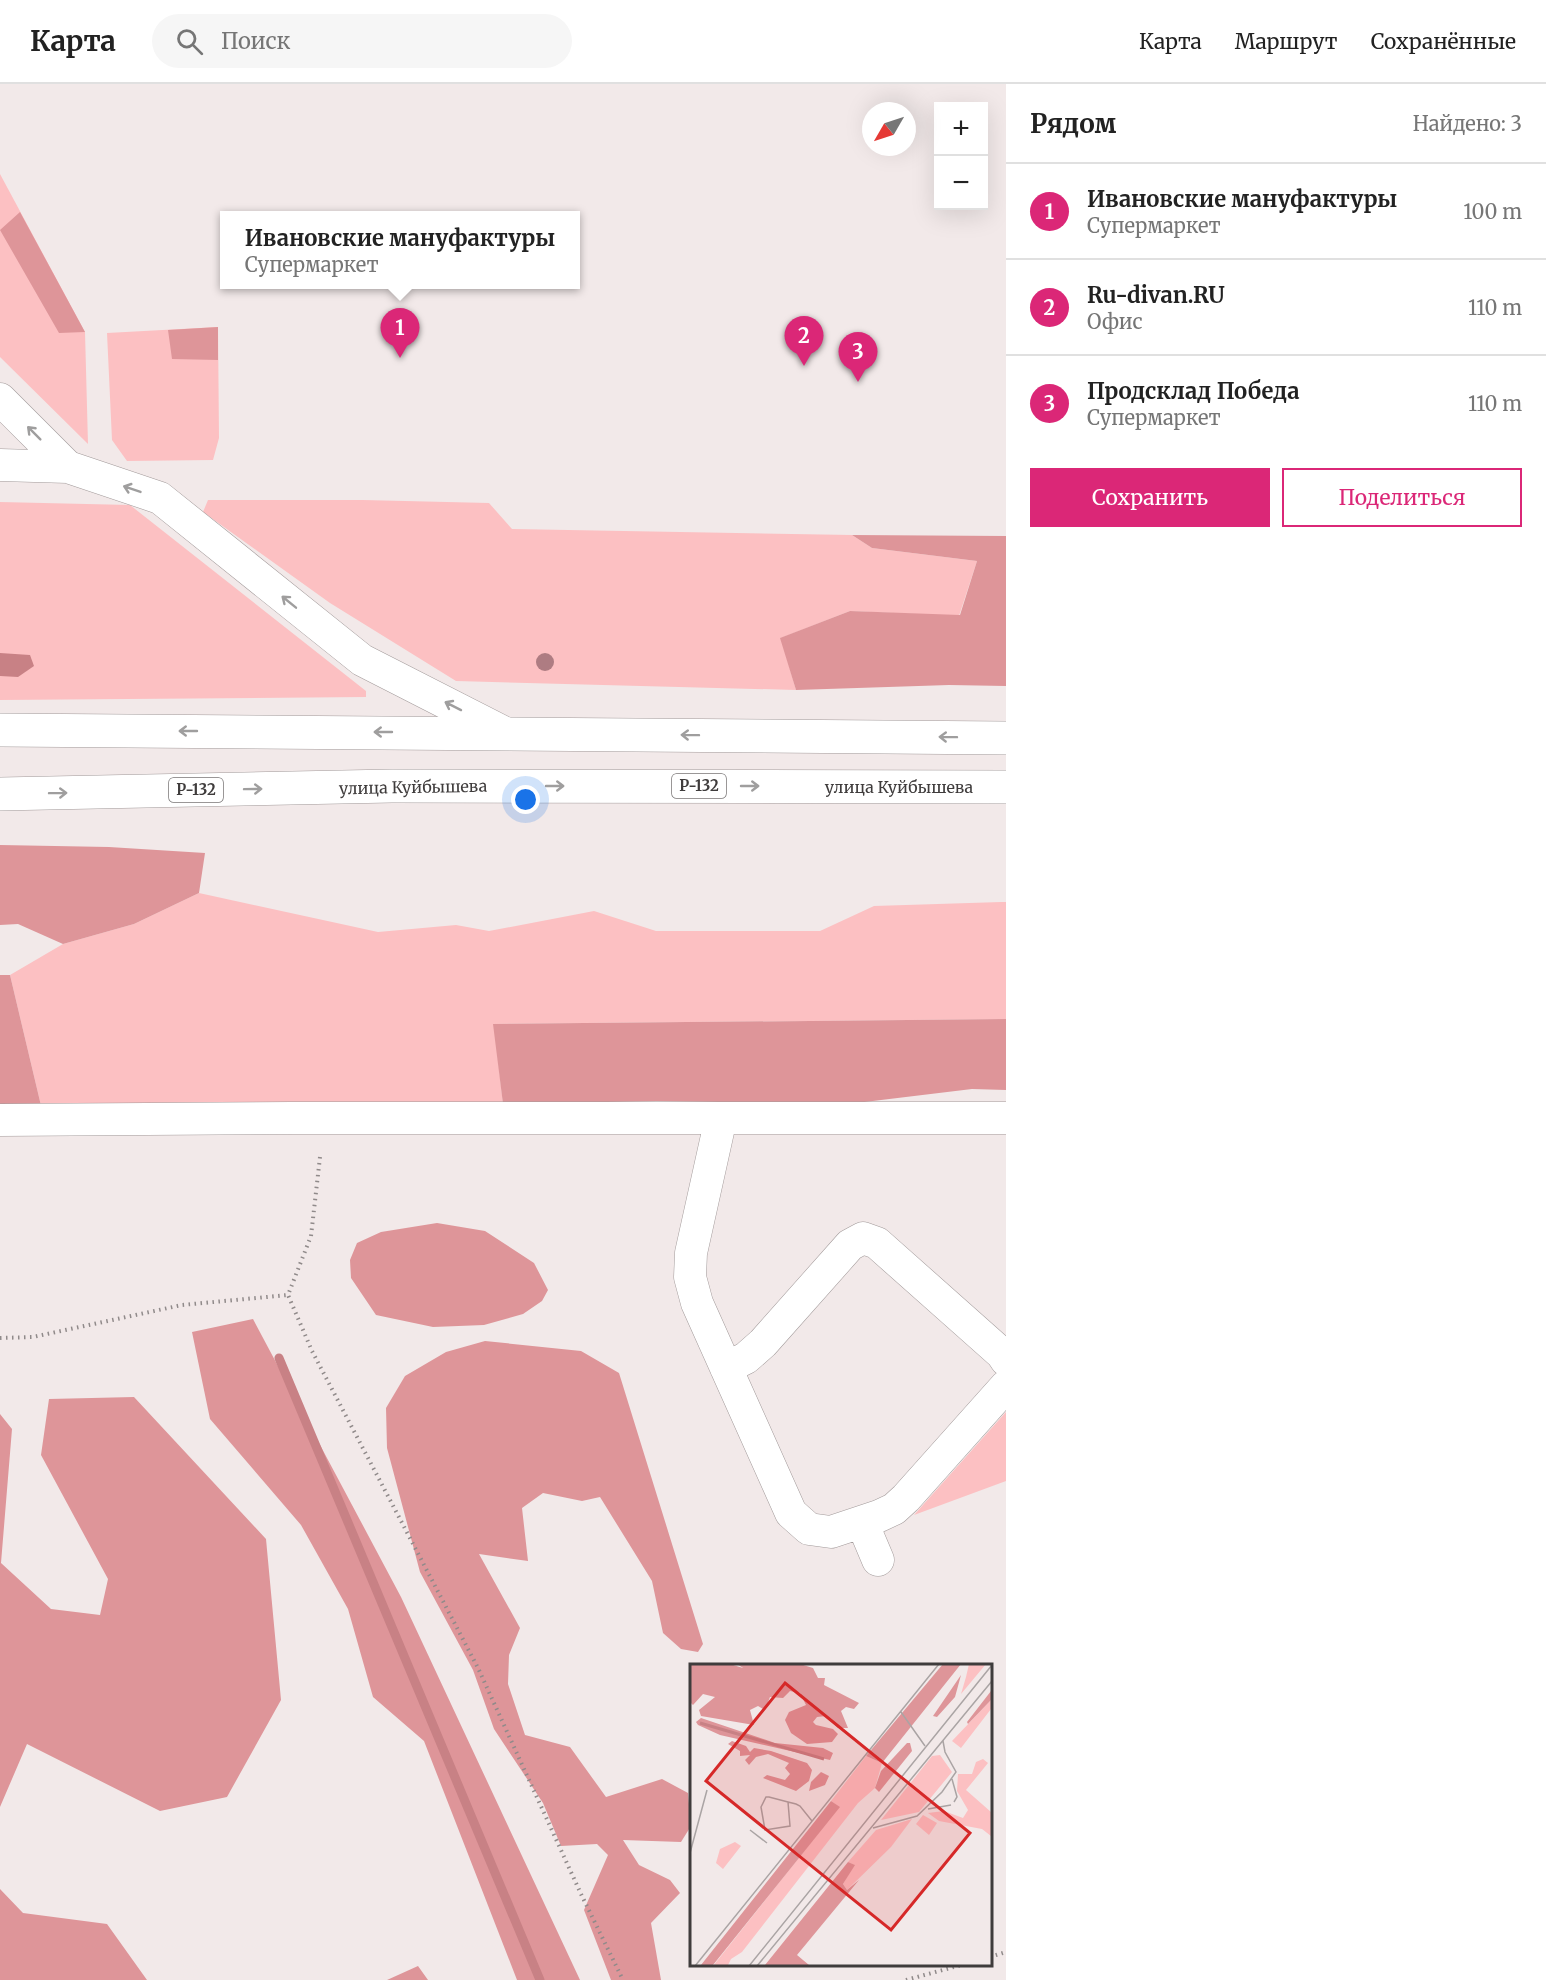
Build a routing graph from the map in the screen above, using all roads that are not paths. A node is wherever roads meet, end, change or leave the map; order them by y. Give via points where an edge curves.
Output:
1 (0, 399) edge
2 (0, 465) edge
3 (68, 467) junction
4 (0, 730) edge
5 (505, 733) junction
6 (1006, 738) edge
7 (1006, 787) edge
8 (0, 794) edge
9 (721, 1118) junction
10 (1006, 1118) edge
11 (0, 1119) edge
12 (1006, 1360) edge
13 (726, 1368) junction
14 (1006, 1386) edge
15 (862, 1522) junction
16 (878, 1560) dead end

3 -> 1 street
2 - 3 street
5 -> 3 street via 362,660 160,498
5 -> 4 highway
6 -> 5 highway
8 -> 7 highway, улица Куйбышева / Р-132 via 392,786
9 - 10 street
9 - 11 street
9 - 13 street via 691,1253 690,1276 696,1303
12 - 13 street via 877,1243 863,1238 850,1245 763,1343
13 - 15 street via 792,1513 809,1529 831,1532
14 - 15 street via 906,1498 894,1509
15 - 16 street

